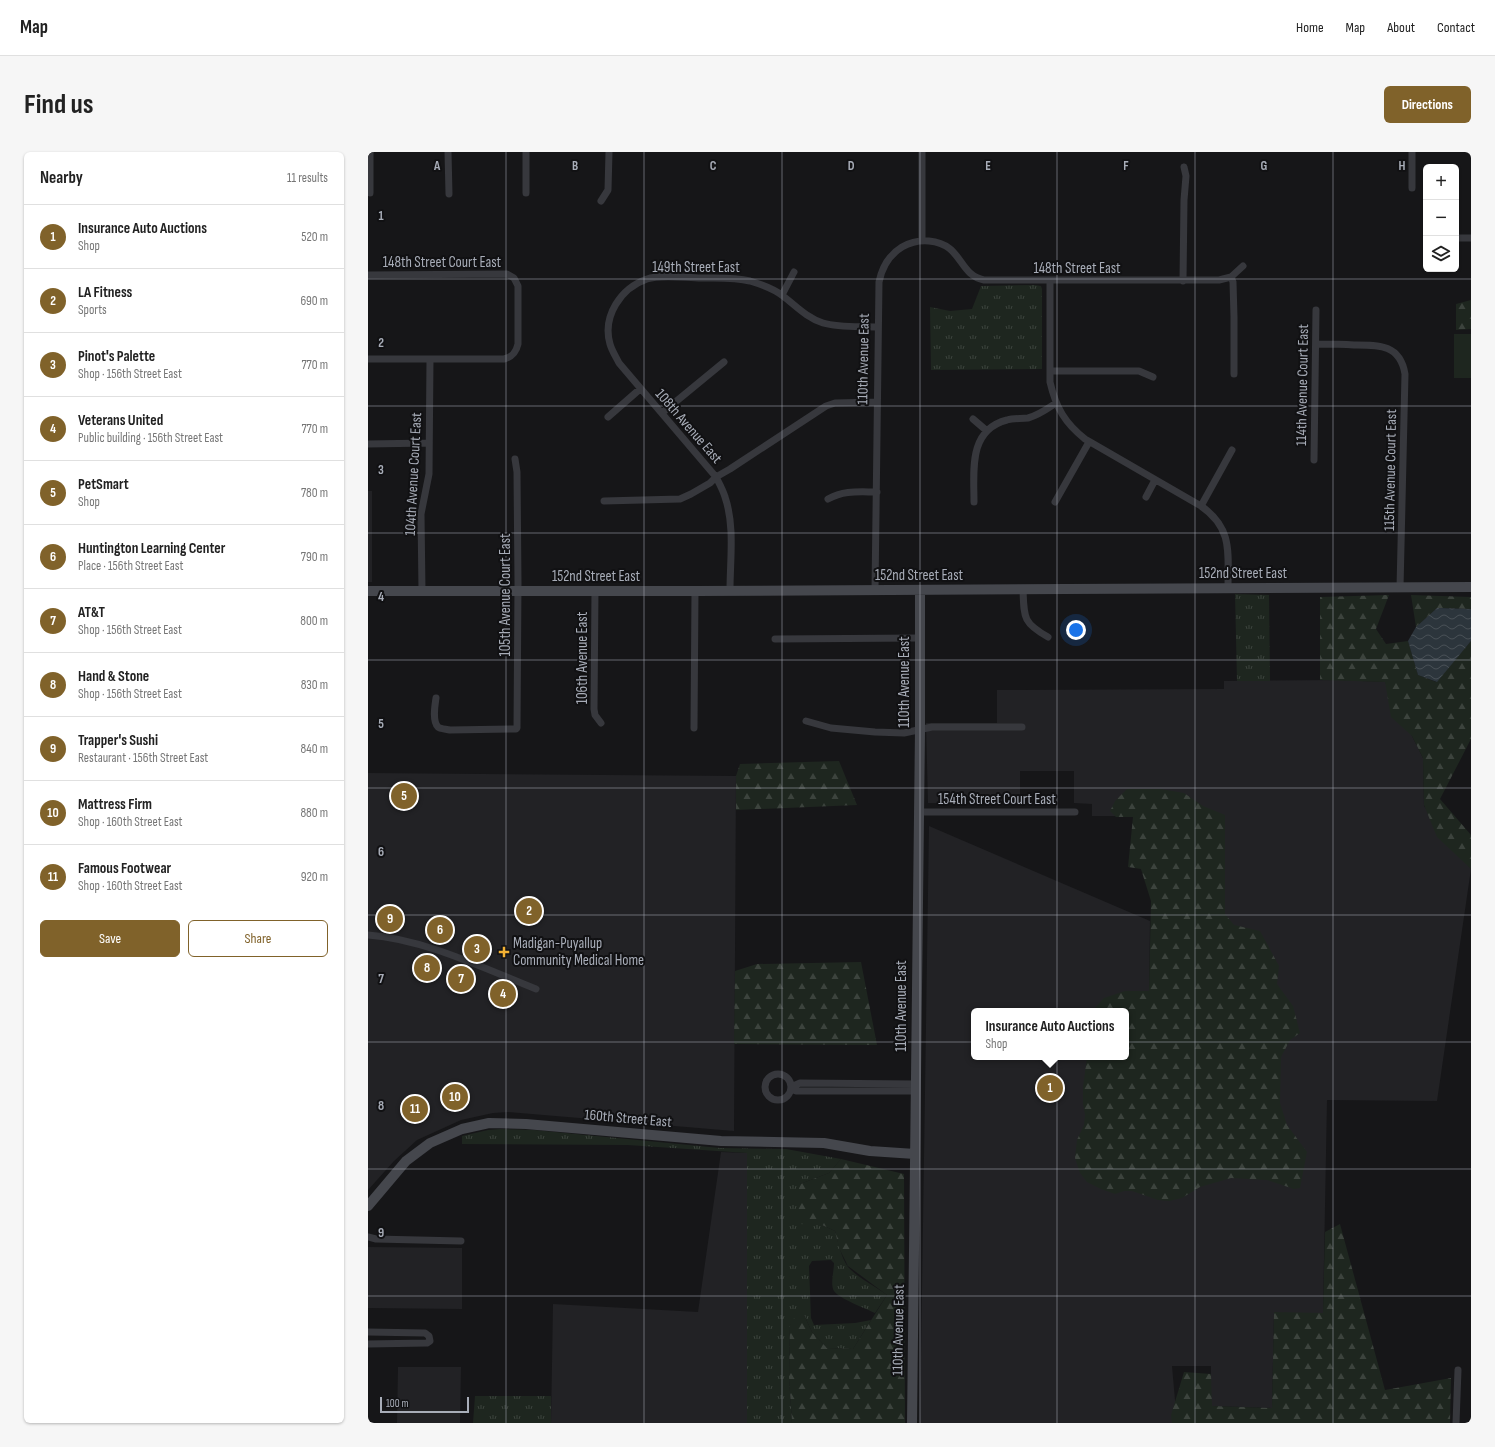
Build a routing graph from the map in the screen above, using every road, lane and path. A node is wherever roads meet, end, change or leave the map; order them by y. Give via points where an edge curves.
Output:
1 (370, 152) edge
2 (448, 152) edge
3 (526, 152) edge
4 (609, 152) edge
5 (922, 152) edge
6 (1412, 152) edge
7 (1184, 167) dead end
8 (1412, 188) dead end
9 (370, 193) dead end
10 (526, 193) dead end
11 (449, 194) dead end
12 (601, 201) dead end
13 (1459, 238) edge
14 (1471, 238) edge
15 (922, 240) junction
16 (1243, 266) dead end
17 (794, 272) dead end
18 (368, 275) edge
19 (1231, 277) junction
20 (1050, 281) junction
21 (1182, 281) junction
22 (625, 291) joint
23 (782, 295) junction
24 (1316, 310) dead end
25 (878, 327) junction
26 (1316, 344) junction
27 (368, 359) edge
28 (430, 359) junction
29 (724, 362) dead end
30 (1050, 371) junction
31 (1234, 374) dead end
32 (1152, 378) dead end
33 (640, 389) junction
34 (877, 402) junction
35 (1056, 403) junction
36 (662, 413) junction
37 (608, 417) dead end
38 (974, 419) dead end
39 (987, 432) junction
40 (1089, 442) junction
41 (429, 443) junction
42 (368, 444) edge
43 (1232, 450) dead end
44 (515, 459) dead end
45 (1314, 460) dead end
46 (716, 477) junction
47 (1155, 480) junction
48 (877, 492) junction
49 (1146, 497) dead end
50 (828, 498) dead end
51 (604, 501) dead end
52 (974, 502) dead end
53 (1055, 502) dead end
54 (1200, 506) junction
55 (1471, 587) edge
56 (1228, 588) junction
57 (1400, 588) junction
58 (595, 590) junction
59 (730, 590) junction
60 (875, 590) junction
61 (920, 590) junction
62 (1023, 590) junction
63 (368, 591) edge
64 (422, 591) junction
65 (518, 591) junction
66 (695, 591) junction
67 (1048, 637) dead end
68 (919, 638) junction
69 (775, 639) dead end
70 (436, 698) dead end
71 (806, 722) dead end
72 (601, 723) dead end
73 (1022, 727) dead end
74 (694, 728) dead end
75 (920, 730) junction
76 (918, 812) junction
77 (1075, 812) dead end
78 (368, 935) edge
79 (536, 989) dead end
80 (791, 1087) dead end
81 (916, 1088) junction
82 (915, 1154) junction
83 (368, 1206) edge
84 (368, 1237) edge
85 (462, 1241) dead end
86 (368, 1332) edge
87 (368, 1344) edge
88 (1458, 1370) dead end
89 (912, 1423) edge
90 (1456, 1423) edge

1 - 9 street
2 - 11 street
3 - 10 street
4 - 12 street via 608,190
5 - 15 street
6 - 8 street
7 - 21 street via 1186,176
13 - 14 street
15 - 20 street, 148th Street East via 945,244 970,273 980,279
15 - 25 street, 110th Avenue East via 913,241 900,248 883,268 879,282
16 - 19 street
17 - 23 street
18 - 28 street, 148th Street Court East via 507,274 514,278 518,286 518,344 513,354 504,359
19 - 21 street, 148th Street East via 1219,280
19 - 31 street
20 - 21 street, 148th Street East
20 - 30 street
22 - 23 street, 149th Street East via 637,283 654,278 739,278
22 - 33 street, 108th Avenue East via 612,313 609,337 619,363
23 - 25 street, 149th Street East via 800,311 822,322
24 - 26 street, 114th Avenue Court East
25 - 34 street, 110th Avenue East
26 - 45 street, 114th Avenue Court East
26 - 57 street, 115th Avenue Court East via 1377,345 1387,348 1402,364 1405,374
27 - 28 street
28 - 41 street, 104th Avenue Court East
29 - 36 street
30 - 32 street via 1139,371
30 - 35 street via 1050,382
33 - 36 street, 108th Avenue East
33 - 37 street
34 - 46 street via 826,406
34 - 48 street, 110th Avenue East
35 - 39 street via 1034,416 1006,420
35 - 40 street via 1071,427
36 - 46 street, 108th Avenue East
38 - 39 street
39 - 52 street via 980,441 975,455
40 - 47 street
40 - 53 street
41 - 42 street
41 - 64 street, 104th Avenue Court East via 427,486 421,514
43 - 54 street
44 - 65 street, 105th Avenue Court East
46 - 51 street via 680,499
46 - 59 street, 108th Avenue East via 729,510
47 - 49 street
47 - 54 street
48 - 50 street via 846,492
48 - 60 street, 110th Avenue East
54 - 56 street via 1214,516 1224,531 1228,546
55 - 57 street, 152nd Street East
56 - 57 street, 152nd Street East
56 - 62 street, 152nd Street East
58 - 65 street, 152nd Street East
58 - 66 street, 152nd Street East
58 - 72 street, 106th Avenue East via 594,709
59 - 60 street, 152nd Street East
59 - 66 street, 152nd Street East
60 - 61 street, 152nd Street East
61 - 62 street, 152nd Street East
61 - 68 street, 110th Avenue East
62 - 67 street via 1027,621 1034,629
63 - 64 street, 152nd Street East
64 - 65 street, 152nd Street East
65 - 70 street, 105th Avenue Court East via 516,729 440,728 435,720
66 - 74 street
68 - 69 street
68 - 75 street, 110th Avenue East
71 - 75 street via 851,731 904,733
73 - 75 street via 932,727
75 - 76 street, 110th Avenue East
76 - 77 street, 154th Street Court East
76 - 81 street, 110th Avenue East
78 - 79 street via 406,940
80 - 81 street via 796,1091
81 - 82 street, 110th Avenue East
82 - 83 street, 160th Street East via 824,1143 721,1141 489,1122 462,1129 430,1143 406,1161
82 - 89 street, 110th Avenue East
84 - 85 street
86 - 87 street via 425,1333 430,1341
88 - 90 street

